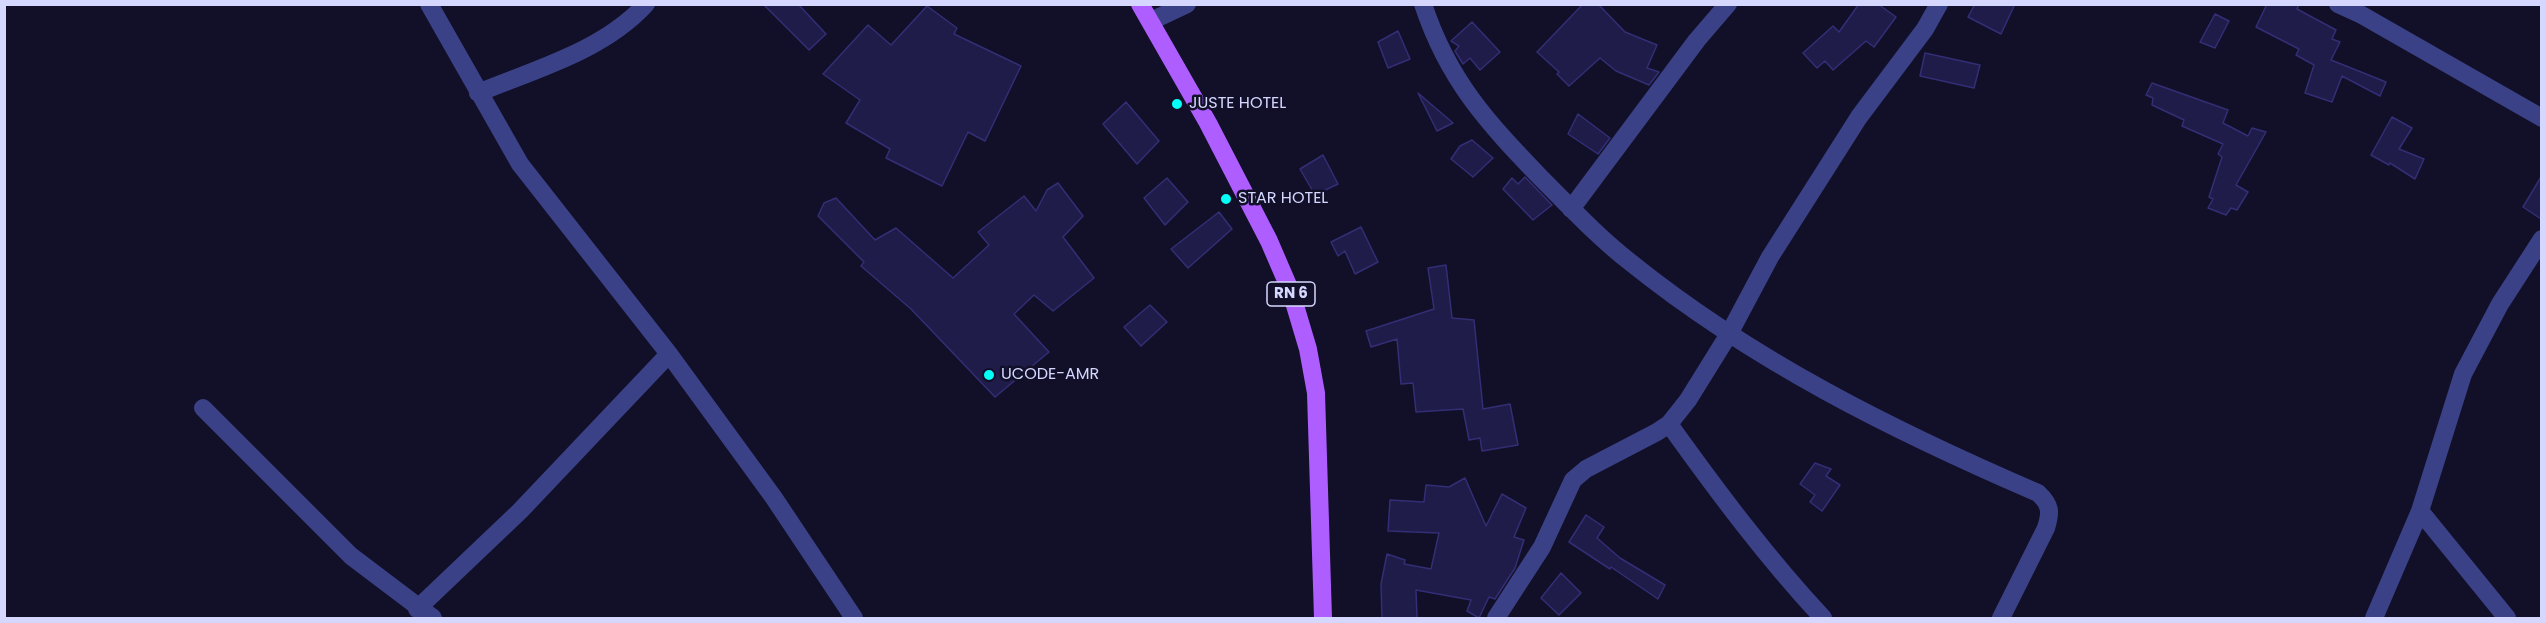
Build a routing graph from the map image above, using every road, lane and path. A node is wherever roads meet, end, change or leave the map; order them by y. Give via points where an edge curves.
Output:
1 (429, 4) edge
2 (646, 4) edge
3 (1140, 4) edge
4 (1187, 4) edge
5 (1423, 4) edge
6 (1728, 4) edge
7 (1938, 4) edge
8 (2338, 4) edge
9 (1150, 21) junction
10 (478, 93) junction
11 (2541, 118) edge
12 (1572, 209) junction
13 (2541, 238) edge
14 (1729, 334) junction
15 (669, 354) junction
16 (203, 408) dead end
17 (1669, 424) junction
18 (2420, 511) junction
19 (425, 614) edge
20 (854, 618) edge
21 (1323, 618) edge
22 (1497, 618) edge
23 (1823, 618) edge
24 (2001, 618) edge
25 (2374, 618) edge
26 (2507, 618) edge

1 - 10 street
2 - 10 street via 629,23 597,44
3 - 9 main road, RN 6
4 - 9 street
5 - 12 street via 1436,38 1469,99
6 - 12 street
7 - 14 street via 1925,29 1859,117 1770,257
8 - 11 street
9 - 21 main road, RN 6 via 1269,240 1291,292 1308,349 1316,393
10 - 15 street via 520,164
12 - 14 street via 1629,262
13 - 18 street via 2463,374
14 - 17 street
14 - 24 street via 1862,411 2038,493 2048,502 2046,528
15 - 19 street
15 - 20 street via 774,498
16 - 19 street via 351,556
17 - 22 street via 1573,480 1542,547
17 - 23 street via 1723,498
18 - 25 street
18 - 26 street

